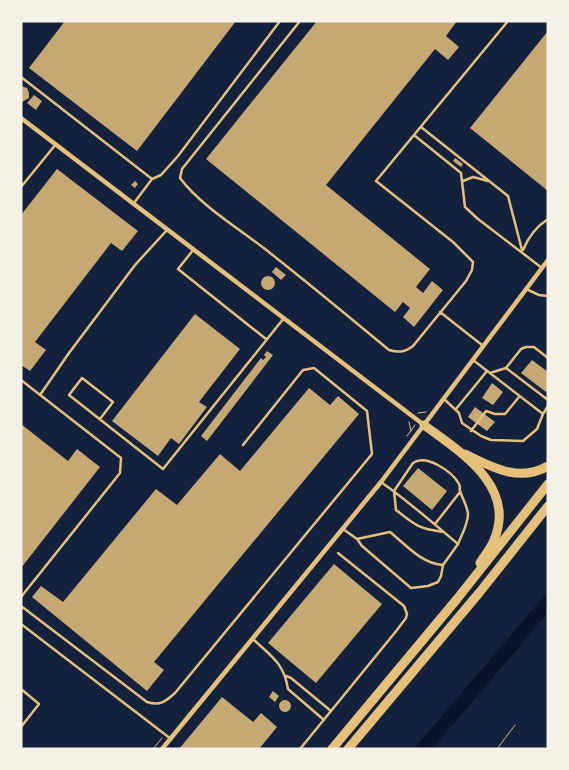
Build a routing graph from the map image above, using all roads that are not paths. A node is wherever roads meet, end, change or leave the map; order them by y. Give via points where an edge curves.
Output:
1 (280, 21) edge
2 (300, 21) edge
3 (508, 21) edge
4 (21, 77) edge
5 (21, 118) edge
6 (421, 127) junction
7 (414, 135) junction
8 (56, 144) junction
9 (152, 179) junction
10 (463, 181) junction
11 (489, 181) junction
12 (21, 187) edge
13 (134, 204) junction
14 (548, 219) edge
15 (168, 229) junction
16 (194, 249) junction
17 (522, 251) junction
18 (548, 260) edge
19 (542, 268) junction
20 (526, 289) junction
21 (548, 296) edge
22 (440, 312) junction
23 (284, 318) junction
24 (266, 339) junction
25 (483, 346) junction
26 (548, 358) edge
27 (473, 360) junction
28 (506, 368) junction
29 (489, 372) junction
30 (21, 380) edge
31 (40, 396) junction
32 (520, 397) junction
33 (444, 399) junction
34 (548, 400) edge
35 (548, 406) edge
36 (456, 409) junction
37 (543, 414) junction
38 (100, 420) junction
39 (421, 423) junction
40 (471, 430) junction
41 (243, 445) dead end
42 (456, 449) junction
43 (548, 466) edge
44 (381, 482) junction
45 (548, 484) edge
46 (394, 491) junction
47 (460, 492) junction
48 (548, 506) edge
49 (435, 524) junction
50 (343, 528) junction
51 (444, 532) junction
52 (357, 539) junction
53 (458, 544) junction
54 (338, 554) dead end
55 (443, 565) junction
56 (21, 597) edge
57 (457, 600) junction
58 (21, 606) edge
59 (21, 624) edge
60 (253, 639) junction
61 (286, 676) junction
62 (21, 689) edge
63 (331, 710) junction
64 (324, 720) junction
65 (21, 728) edge
66 (171, 739) junction
67 (162, 749) edge
68 (300, 749) edge
69 (332, 749) edge
70 (348, 749) edge

1 - 9 lane via 178,156 162,175
2 - 22 lane via 182,170 180,178 188,189 389,350 406,351 413,346
3 - 6 lane
4 - 9 lane
5 - 8 street
6 - 7 lane
6 - 11 lane
7 - 10 lane via 461,173
7 - 22 lane via 376,181 473,262 466,280
8 - 12 lane
8 - 13 street
9 - 13 lane
10 - 11 lane via 473,177
10 - 17 lane via 465,207
11 - 17 lane via 508,196
13 - 15 street
14 - 17 lane via 541,223
15 - 16 street
15 - 31 lane via 135,265
16 - 23 street
16 - 24 lane via 178,269
17 - 19 lane
18 - 19 street
19 - 20 street
20 - 21 lane
20 - 25 street
22 - 25 lane
23 - 24 lane
23 - 39 street
24 - 38 lane via 163,469
25 - 27 street
26 - 28 lane via 534,347 521,348
27 - 29 lane
27 - 33 street
28 - 29 lane
28 - 34 lane
29 - 32 lane
29 - 36 lane
30 - 31 lane
31 - 56 lane via 121,458 120,474
32 - 37 lane
32 - 40 lane via 505,414 486,411
33 - 36 lane
33 - 39 street
35 - 37 lane
36 - 40 lane via 462,423
37 - 40 lane via 537,429 523,441 491,440
38 - 38 lane via 69,395 82,378 113,402
39 - 42 highway
39 - 44 street
41 - 58 lane via 303,370 314,368 366,411 372,454 164,703 146,702
42 - 43 highway via 514,474 527,474
42 - 57 highway via 490,484 496,494 499,517 494,541
44 - 46 lane
44 - 50 street
45 - 57 highway
46 - 47 lane via 413,463 427,460 452,476 460,485
46 - 49 lane
46 - 51 lane via 396,510 416,526
47 - 49 lane
47 - 53 lane via 468,515
48 - 70 highway
49 - 51 lane
50 - 52 lane
50 - 60 street
51 - 53 lane
52 - 55 lane via 390,532 425,561
52 - 55 lane via 411,588 438,582
53 - 55 lane
54 - 63 lane via 404,606 407,614
57 - 69 highway
59 - 66 lane
60 - 61 lane via 276,659
60 - 66 street
61 - 63 lane
61 - 64 lane via 288,689
62 - 65 lane via 39,704
63 - 64 lane
64 - 68 lane
66 - 67 street

